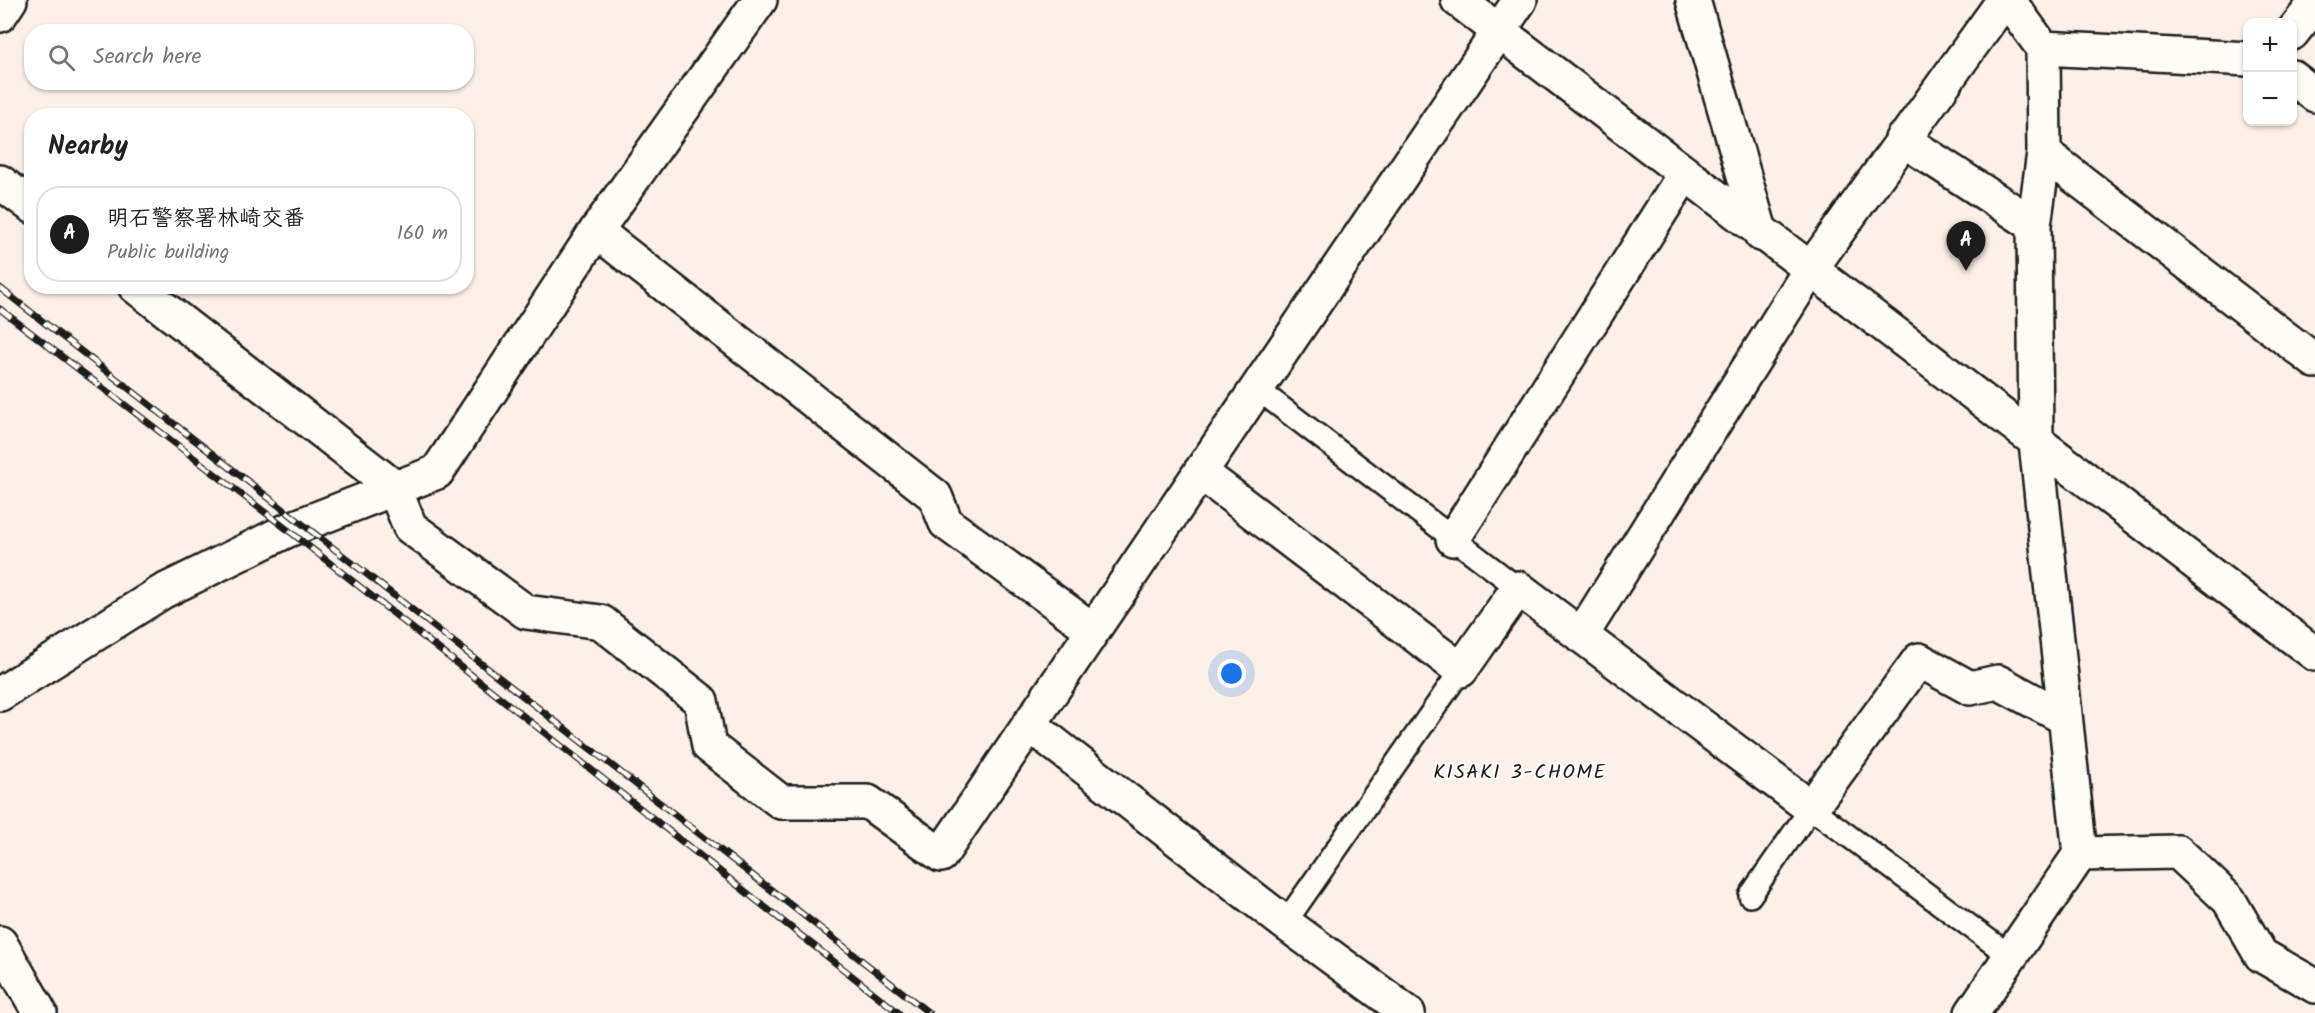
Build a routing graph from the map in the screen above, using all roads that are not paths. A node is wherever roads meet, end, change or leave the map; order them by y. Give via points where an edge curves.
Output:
1 (10, 0) edge
2 (760, 0) edge
3 (1458, 0) edge
4 (1520, 0) edge
5 (1693, 0) edge
6 (2006, 0) edge
7 (2315, 4) edge
8 (0, 15) edge
9 (2297, 27) edge
10 (1498, 31) junction
11 (2043, 48) junction
12 (2243, 59) edge
13 (2297, 81) edge
14 (2315, 94) edge
15 (1902, 139) junction
16 (2044, 153) junction
17 (1684, 175) junction
18 (0, 182) edge
19 (24, 200) edge
20 (2034, 225) junction
21 (596, 231) junction
22 (1761, 234) junction
23 (1810, 270) junction
24 (145, 294) edge
25 (2315, 361) edge
26 (1256, 388) junction
27 (2036, 443) junction
28 (1200, 472) junction
29 (394, 487) junction
30 (1453, 539) junction
31 (1518, 588) junction
32 (1093, 630) junction
33 (1581, 636) junction
34 (2315, 654) edge
35 (1461, 670) junction
36 (0, 694) edge
37 (2065, 718) junction
38 (1029, 724) junction
39 (1811, 808) junction
40 (2080, 854) junction
41 (1750, 896) dead end
42 (1285, 923) junction
43 (0, 943) edge
44 (2010, 956) junction
45 (2315, 986) edge
46 (1973, 1012) edge
47 (40, 1013) edge
48 (1408, 1013) edge

1 - 8 street
2 - 21 street
3 - 10 street
4 - 10 street
5 - 22 street
6 - 11 street
6 - 15 street
7 - 9 street
10 - 17 street
10 - 26 street
11 - 12 street
11 - 16 street
13 - 14 street
15 - 20 street
15 - 23 street
16 - 20 street
16 - 25 street
17 - 22 street
17 - 30 street
18 - 19 street
20 - 27 street
21 - 29 street via 437,472
21 - 32 street via 935,496 946,523
22 - 23 street
23 - 27 street
23 - 33 street
24 - 29 street
26 - 28 street
26 - 30 lane
27 - 34 street
27 - 37 street
28 - 32 street
28 - 35 street
29 - 36 street via 288,530 162,592
29 - 38 street via 410,527 526,612 601,622 701,701 709,746 781,802 868,802 941,855
30 - 31 lane
31 - 33 street
31 - 35 street
32 - 38 street
33 - 39 street
35 - 42 lane
37 - 39 street via 1998,682 1970,688 1919,660
37 - 40 street
38 - 42 street
39 - 41 lane
39 - 44 lane
40 - 44 street
40 - 45 street via 2178,852 2229,900 2261,955
42 - 48 street
43 - 47 street
44 - 46 street

